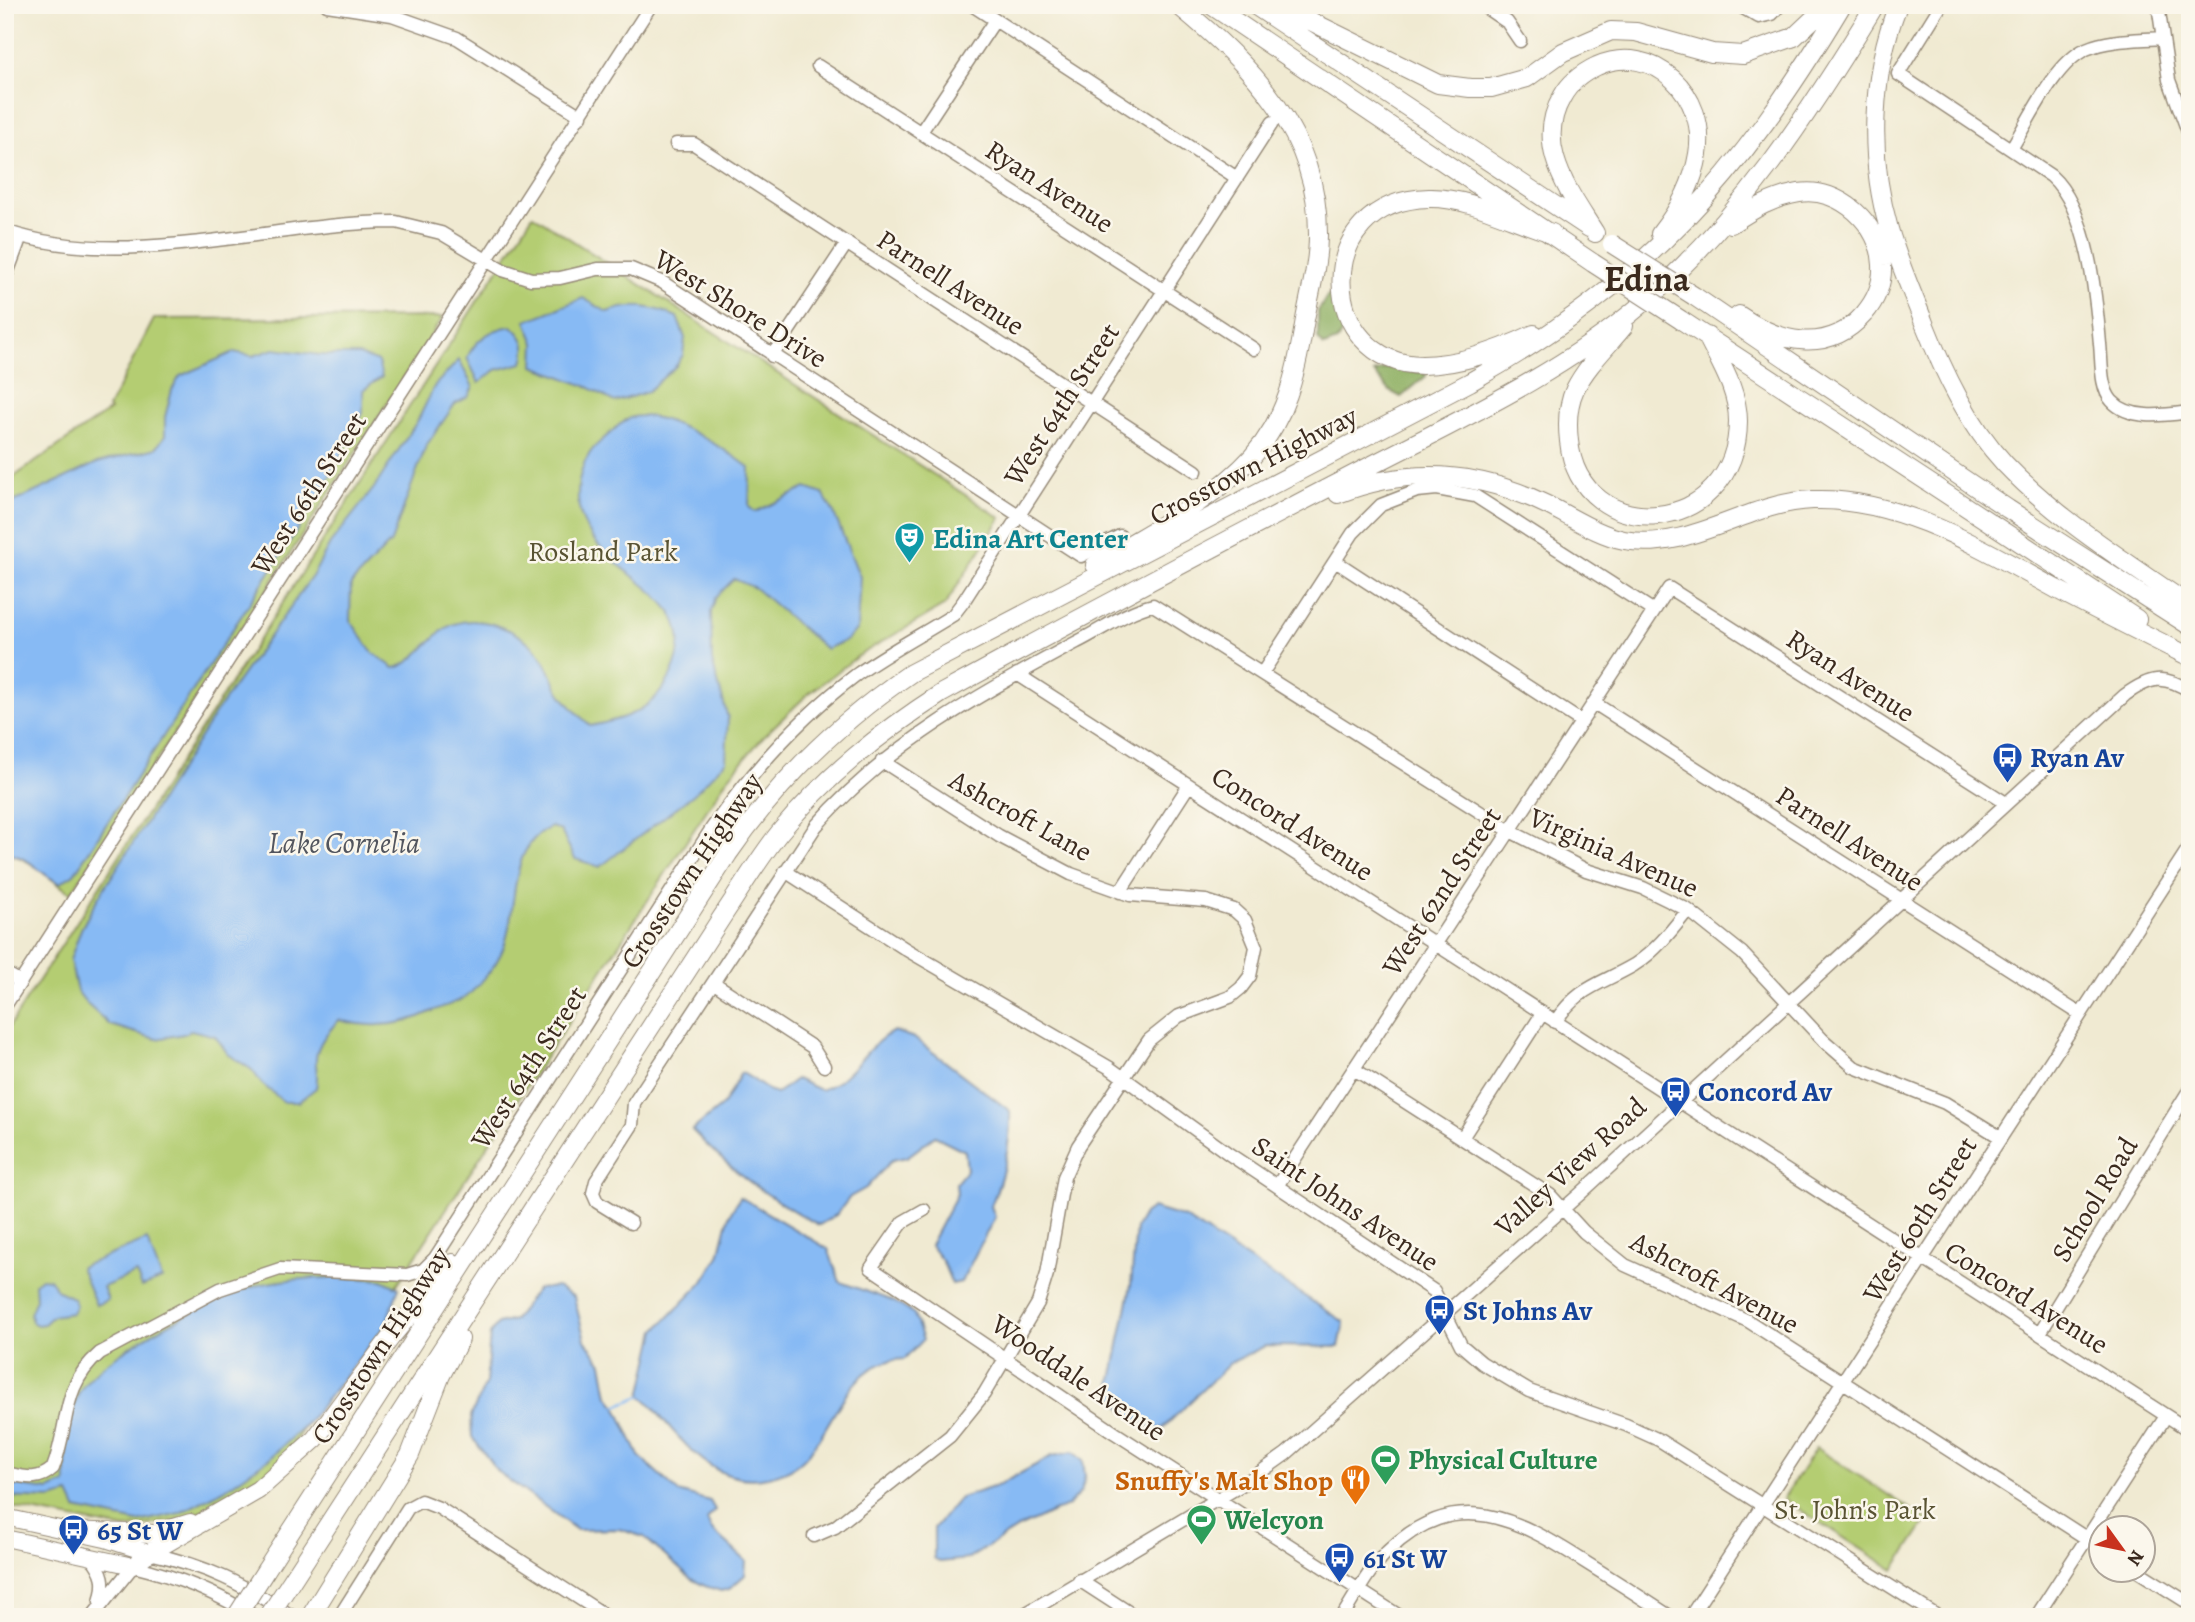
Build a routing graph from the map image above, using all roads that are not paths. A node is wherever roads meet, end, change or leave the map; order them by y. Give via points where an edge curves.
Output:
1 (327, 5) edge
2 (651, 5) edge
3 (972, 5) edge
4 (1178, 5) edge
5 (1211, 5) edge
6 (1254, 5) edge
7 (1278, 5) edge
8 (1482, 5) edge
9 (1738, 5) edge
10 (1780, 5) edge
11 (1828, 5) edge
12 (1842, 5) edge
13 (1875, 5) edge
14 (1898, 5) edge
15 (1941, 5) edge
16 (2158, 5) edge
17 (995, 20) junction
18 (2162, 37) junction
19 (1520, 41) dead end
20 (818, 66) dead end
21 (581, 116) junction
22 (1273, 122) dead end
23 (921, 132) junction
24 (2190, 137) edge
25 (676, 144) dead end
26 (2011, 149) junction
27 (1237, 178) junction
28 (5, 231) edge
29 (1552, 233) junction
30 (1595, 233) junction
31 (21, 236) junction
32 (847, 243) junction
33 (1690, 257) junction
34 (488, 260) junction
35 (1629, 274) junction
36 (5, 279) edge
37 (1164, 290) junction
38 (1694, 296) junction
39 (1642, 304) junction
40 (1586, 309) junction
41 (1707, 337) junction
42 (1254, 349) dead end
43 (772, 356) junction
44 (1090, 402) junction
45 (2190, 412) edge
46 (1196, 471) dead end
47 (1297, 505) junction
48 (1019, 515) junction
49 (1120, 536) dead end
50 (1335, 561) junction
51 (1669, 588) joint
52 (2190, 606) edge
53 (1654, 611) junction
54 (2190, 626) edge
55 (992, 630) junction
56 (2190, 655) edge
57 (1263, 672) junction
58 (1017, 674) junction
59 (2190, 691) edge
60 (1594, 703) junction
61 (1582, 722) junction
62 (882, 761) junction
63 (1189, 785) junction
64 (2006, 803) junction
65 (1510, 831) junction
66 (2190, 846) edge
67 (785, 872) junction
68 (1119, 892) junction
69 (1902, 900) junction
70 (1688, 910) junction
71 (1436, 944) junction
72 (5, 973) edge
73 (21, 982) junction
74 (714, 983) junction
75 (1788, 1003) junction
76 (5, 1006) edge
77 (1542, 1013) junction
78 (2080, 1014) junction
79 (1555, 1022) junction
80 (824, 1066) dead end
81 (1354, 1069) junction
82 (1122, 1077) junction
83 (2190, 1089) edge
84 (1680, 1102) junction
85 (2000, 1137) junction
86 (1462, 1138) junction
87 (1277, 1186) junction
88 (510, 1192) junction
89 (1563, 1209) junction
90 (531, 1210) junction
91 (924, 1210) dead end
92 (631, 1223) dead end
93 (1924, 1260) junction
94 (1446, 1313) junction
95 (2040, 1333) junction
96 (1007, 1358) junction
97 (1843, 1382) junction
98 (2166, 1416) junction
99 (2190, 1431) edge
100 (5, 1473) edge
101 (1218, 1499) junction
102 (1763, 1504) junction
103 (220, 1514) junction
104 (2103, 1514) edge
105 (5, 1517) edge
106 (66, 1531) junction
107 (814, 1536) dead end
108 (2086, 1537) edge
109 (5, 1538) edge
110 (2086, 1540) edge
111 (149, 1553) junction
112 (90, 1555) junction
113 (133, 1566) junction
114 (1079, 1580) junction
115 (2156, 1583) edge
116 (1359, 1590) junction
117 (2190, 1604) edge
118 (95, 1614) edge
119 (236, 1617) edge
120 (255, 1617) edge
121 (268, 1617) edge
122 (293, 1617) edge
123 (310, 1617) edge
124 (339, 1617) edge
125 (608, 1617) edge
126 (1020, 1617) edge
127 (1136, 1617) edge
128 (1342, 1617) edge
129 (1401, 1617) edge
130 (1671, 1617) edge
131 (1690, 1617) edge
132 (1940, 1617) edge
133 (2036, 1617) edge

1 - 21 street via 392,15 457,38
2 - 21 street, West 66th Street
3 - 17 street
4 - 55 highway via 1231,51 1275,99 1308,166 1318,235 1295,378 1261,446 1221,486
5 - 29 highway
6 - 30 highway
7 - 11 highway via 1438,84 1491,88 1527,78 1563,52 1611,31 1636,32 1712,53 1743,55 1794,37
8 - 19 street via 1507,22
9 - 10 street via 1766,17
12 - 35 highway, Crosstown Highway via 1746,152 1694,212
13 - 33 highway, Crosstown Highway via 1801,126 1741,204
14 - 52 highway via 1878,82 1879,175 1889,228 1935,352 1976,425 2023,482
15 - 26 street via 1898,75
16 - 18 street
17 - 23 street
17 - 27 street
18 - 24 street via 2174,99
18 - 26 street via 2100,44 2075,55
20 - 23 street, Ryan Avenue
21 - 34 street, West 66th Street
22 - 27 street, West 64th Street
23 - 37 street, Ryan Avenue
25 - 32 street, Parnell Avenue via 694,144
26 - 45 street via 2065,192 2093,272 2103,379 2110,400 2147,415
27 - 37 street, West 64th Street
28 - 31 street, West Shore Drive
29 - 40 highway via 1467,204 1432,198 1390,205 1371,214 1345,254 1341,295 1349,318 1385,357 1422,365 1491,353
29 - 41 highway, bridge
30 - 35 highway via 1559,170 1552,144 1554,115 1567,88 1595,67 1622,60 1653,65 1667,72 1689,100 1699,152 1684,200
30 - 38 highway, bridge
31 - 34 street, West Shore Drive via 101,248 396,222 441,233
31 - 36 street
32 - 43 street
32 - 44 street, Parnell Avenue
33 - 38 highway via 1759,206 1802,192 1830,196 1861,216 1872,230 1882,265 1879,292 1858,320 1836,336 1809,342 1783,338
33 - 39 highway, Crosstown Highway
34 - 43 street, West Shore Drive via 531,279 631,269 662,282
34 - 73 street, West 66th Street
35 - 40 highway, Crosstown Highway
37 - 42 street, Ryan Avenue
37 - 44 street, West 64th Street
38 - 54 highway
39 - 41 highway via 1576,387 1569,413 1570,445 1578,470 1592,491 1613,506 1636,515 1672,513 1703,499 1722,478 1734,451 1737,416 1732,387
39 - 47 highway, Crosstown Highway via 1531,381
40 - 55 highway, Crosstown Highway via 1470,382
41 - 56 highway
43 - 48 street, West Shore Drive
44 - 46 street, Parnell Avenue
44 - 48 street, West 64th Street
47 - 56 highway via 1384,478 1449,476 1511,489 1617,538 1642,541 1684,537 1756,511 1799,502 1869,505 1946,533
47 - 90 highway, Crosstown Highway via 942,693 881,733 836,771 778,835
48 - 49 street, West Shore Drive via 1081,556
48 - 100 street, West 64th Street via 953,615 857,675 751,774 423,1270 379,1275 279,1269 216,1291 87,1364 75,1380 53,1468 32,1478
50 - 53 street via 1353,533 1381,505 1437,488 1492,505
50 - 57 street
50 - 61 street
51 - 53 street, West 62nd Street
51 - 64 street, Ryan Avenue
53 - 60 street, West 62nd Street
55 - 88 highway, Crosstown Highway via 874,698 808,754 780,785 734,845
57 - 58 street, Virginia Avenue via 1153,605
57 - 65 street, Virginia Avenue
58 - 62 street
58 - 63 street, Concord Avenue
59 - 64 street, Valley View Road via 2172,679 2141,684
60 - 61 street, West 62nd Street
60 - 69 street, Parnell Avenue
61 - 65 street, West 62nd Street
62 - 67 street via 834,806
62 - 68 street, Ashcroft Lane via 1034,857
63 - 68 street
63 - 71 street, Concord Avenue
64 - 69 street, Valley View Road
65 - 70 street, Virginia Avenue via 1586,870 1643,888
65 - 71 street, West 62nd Street
66 - 78 street, West 60th Street
67 - 74 street
67 - 82 street, Saint Johns Avenue
68 - 82 street, Ashcroft Lane via 1151,899 1221,903 1245,920 1256,947 1253,969 1241,988 1164,1027
69 - 75 street, Valley View Road
69 - 78 street, Parnell Avenue
70 - 75 street, Virginia Avenue via 1742,953
70 - 79 street via 1654,950 1587,986
71 - 77 street, Concord Avenue
71 - 81 street, West 62nd Street
72 - 73 street
73 - 76 street, West 66th Street
74 - 80 street via 812,1047
74 - 92 street via 634,1103 632,1125 596,1181 593,1193 597,1202
75 - 84 street, Valley View Road
75 - 85 street, Virginia Avenue via 1854,1067 1955,1107
77 - 79 street, Concord Avenue
77 - 86 street
78 - 85 street, West 60th Street
79 - 84 street, Concord Avenue
81 - 86 street, Ashcroft Avenue
81 - 87 street, West 62nd Street
82 - 87 street, Saint Johns Avenue
82 - 96 street, Ashcroft Lane via 1069,1161 1041,1293
83 - 95 street, School Road
84 - 89 street, Valley View Road
84 - 93 street, Concord Avenue
85 - 93 street, West 60th Street
86 - 89 street, Ashcroft Avenue via 1550,1195
87 - 94 street, Saint Johns Avenue via 1434,1291
88 - 103 highway via 391,1337 315,1439 258,1490
88 - 119 highway, Crosstown Highway, bridge
89 - 94 street, Valley View Road
89 - 97 street, Ashcroft Avenue via 1625,1265 1748,1321
90 - 121 highway, Crosstown Highway, bridge
90 - 123 highway via 441,1375 410,1455
91 - 96 street, Wooddale Avenue via 903,1222 871,1268
93 - 95 street, Concord Avenue
93 - 97 street, West 60th Street
94 - 101 street, Valley View Road via 1286,1454
94 - 102 street, Saint Johns Avenue via 1461,1345 1505,1378 1659,1440
95 - 98 street, Concord Avenue
96 - 101 street, Wooddale Avenue
96 - 107 street, Ashcroft Lane via 950,1436 835,1527
97 - 102 street, West 60th Street
97 - 108 street, Ashcroft Avenue
98 - 99 street, Concord Avenue
98 - 104 street
101 - 114 street, Valley View Road
101 - 116 street, Wooddale Avenue
102 - 131 street, West 60th Street
102 - 132 street, Saint Johns Avenue
103 - 106 highway via 153,1534
103 - 111 highway
105 - 106 main road
106 - 111 main road
109 - 112 main road
110 - 133 street
111 - 113 main road
111 - 122 street via 188,1562 241,1583
112 - 113 main road
112 - 118 street via 103,1572 105,1585
113 - 118 street
113 - 120 street via 182,1578
114 - 126 street, Valley View Road
114 - 127 street
115 - 117 street
116 - 128 street
116 - 129 street, Wooddale Avenue
116 - 130 street via 1401,1539 1430,1523 1460,1515 1503,1517 1542,1534
124 - 125 street via 408,1508 421,1501 439,1508

